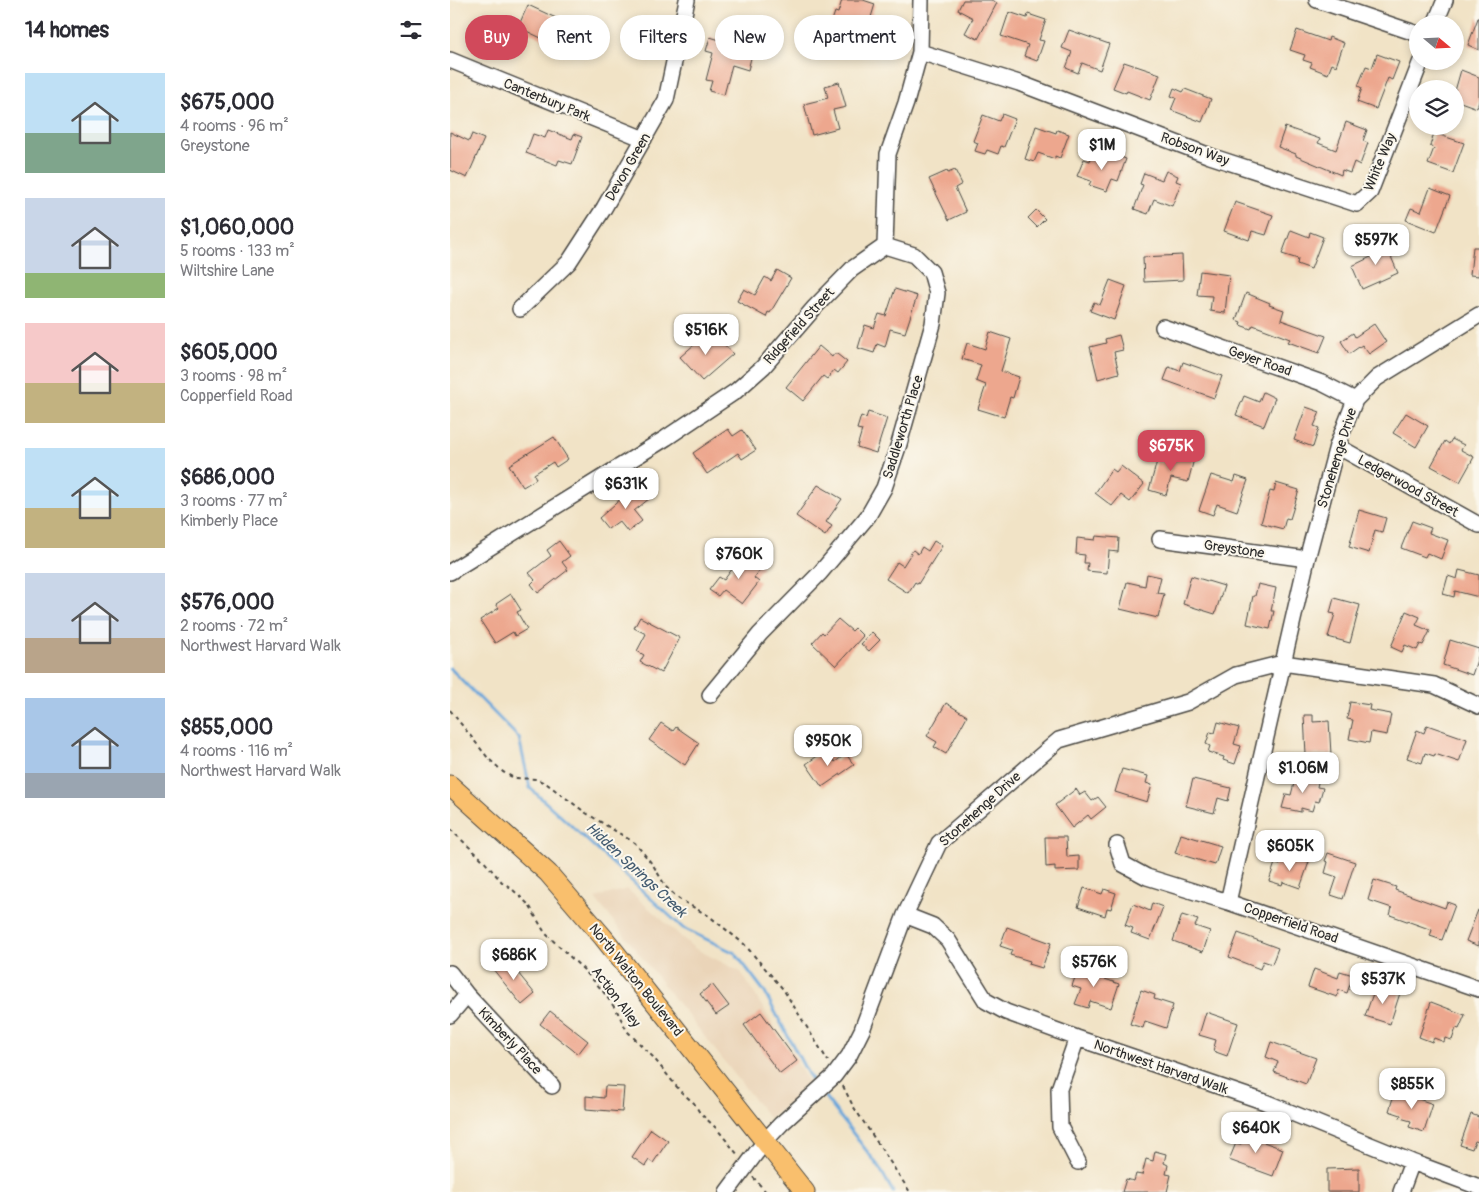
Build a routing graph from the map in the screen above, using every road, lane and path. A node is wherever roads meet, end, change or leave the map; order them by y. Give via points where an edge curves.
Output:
1 (687, 0) edge
2 (921, 0) edge
3 (1317, 0) edge
4 (1445, 0) edge
5 (1439, 15) edge
6 (1409, 31) edge
7 (920, 52) junction
8 (450, 60) edge
9 (1417, 70) edge
10 (644, 139) junction
11 (1358, 204) joint
12 (885, 246) junction
13 (520, 309) dead end
14 (1479, 315) edge
15 (1162, 327) dead end
16 (1355, 400) junction
17 (1337, 446) junction
18 (1479, 525) edge
19 (1160, 539) dead end
20 (1308, 559) junction
21 (450, 572) edge
22 (1283, 663) junction
23 (710, 695) dead end
24 (1479, 706) edge
25 (450, 710) edge
26 (450, 785) edge
27 (450, 829) edge
28 (1118, 845) dead end
29 (1228, 902) junction
30 (905, 915) junction
31 (450, 973) edge
32 (1479, 989) edge
33 (467, 995) junction
34 (450, 1015) edge
35 (1077, 1038) junction
36 (828, 1062) dead end
37 (842, 1083) dead end
38 (552, 1086) dead end
39 (765, 1141) junction
40 (742, 1160) dead end
41 (1078, 1162) dead end
42 (1412, 1162) junction
43 (750, 1176) dead end
44 (1479, 1187) edge
45 (727, 1192) edge
46 (766, 1192) edge
47 (805, 1192) edge
48 (910, 1192) edge
49 (1401, 1192) edge

1 - 10 street, Devon Green via 666,100
2 - 7 street
3 - 6 street
4 - 5 street
7 - 11 street, Robson Way via 1019,83 1210,156
7 - 12 street via 888,154
8 - 10 street, Canterbury Park
9 - 11 street, White Way via 1370,192
10 - 13 street, Devon Green via 569,262
12 - 21 street, Ridgefield Street via 852,269 763,367 736,391
12 - 23 street, Saddleworth Place via 914,255 931,272 937,293 931,334 884,488 868,516 820,573 760,634
14 - 16 street, Stonehenge Drive via 1377,378
15 - 16 street, Geyer Road via 1322,382
16 - 17 street, Stonehenge Drive
17 - 18 street, Ledgerwood Street
17 - 20 street, Stonehenge Drive
19 - 20 street, Greystone
20 - 22 street, Stonehenge Drive
22 - 24 street, Stonehenge Drive via 1434,685
22 - 29 street
22 - 30 street, Stonehenge Drive via 1236,675 1188,702 1059,740 939,842
25 - 36 path via 503,772 514,778 536,779 547,784 635,843 666,887 744,944 783,989
26 - 39 main road, North Walton Boulevard via 548,873
27 - 40 path, Action Alley via 529,905 545,933 602,990 627,1031 654,1057
28 - 29 street, Copperfield Road via 1123,864 1147,876
29 - 32 street, Copperfield Road
30 - 35 street, Northwest Harvard Walk via 933,926 948,940 986,1001 1006,1012
30 - 39 street, Stonehenge Drive via 849,1056 834,1076
31 - 33 street, Kimberly Place
33 - 34 street
33 - 38 street, Kimberly Place
35 - 41 street via 1059,1089 1060,1127
35 - 42 street, Northwest Harvard Walk via 1265,1102
37 - 48 path via 853,1106
39 - 45 street, Stonehenge Drive
39 - 47 main road, North Walton Boulevard
42 - 44 street, Northwest Harvard Walk
42 - 49 street
43 - 46 path

